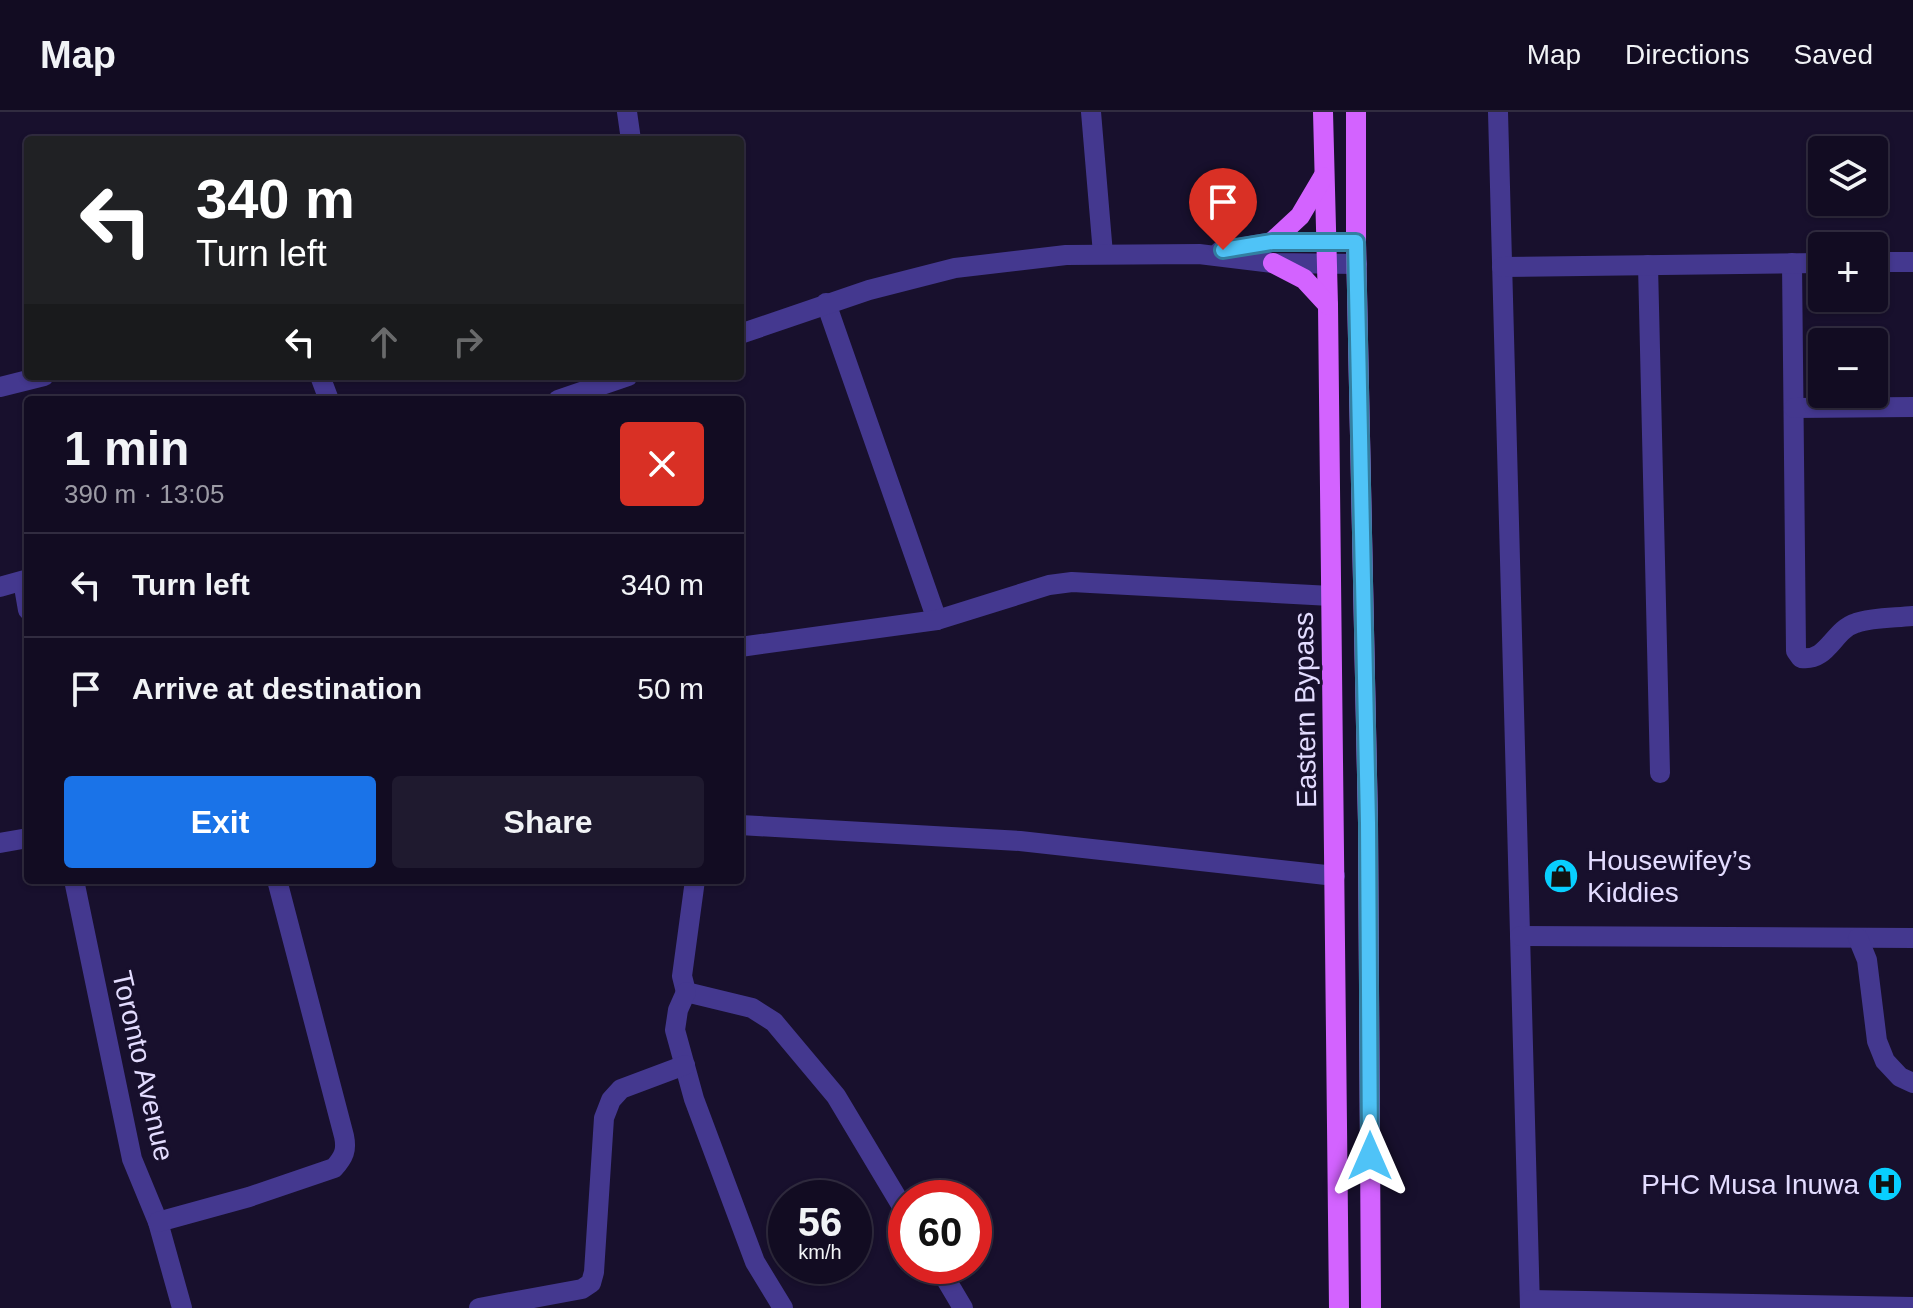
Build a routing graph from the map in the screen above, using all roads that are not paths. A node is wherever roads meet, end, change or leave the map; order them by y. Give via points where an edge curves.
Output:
1 (627, 112) edge
2 (1091, 112) edge
3 (1323, 112) edge
4 (1356, 112) edge
5 (1498, 112) edge
6 (630, 136) edge
7 (1323, 177) junction
8 (1272, 242) junction
9 (1356, 242) junction
10 (1327, 243) junction
11 (1103, 254) junction
12 (1199, 254) junction
13 (1888, 262) edge
14 (1913, 262) edge
15 (1273, 263) junction
16 (1792, 263) junction
17 (1808, 263) edge
18 (1328, 264) junction
19 (1357, 264) junction
20 (1648, 265) junction
21 (1502, 267) junction
22 (826, 303) junction
23 (1328, 305) junction
24 (744, 333) edge
25 (28, 380) edge
26 (616, 380) edge
27 (0, 387) edge
28 (570, 396) edge
29 (1913, 407) edge
30 (1794, 408) junction
31 (24, 581) edge
32 (0, 587) edge
33 (1331, 596) junction
34 (1913, 616) edge
35 (937, 620) junction
36 (744, 646) edge
37 (1660, 773) dead end
38 (744, 825) edge
39 (24, 839) edge
40 (0, 843) edge
41 (1335, 876) junction
42 (75, 884) edge
43 (278, 884) edge
44 (694, 884) edge
45 (1520, 936) junction
46 (1858, 938) junction
47 (1913, 938) edge
48 (686, 992) junction
49 (685, 1065) junction
50 (1913, 1083) edge
51 (888, 1183) edge
52 (158, 1222) junction
53 (949, 1284) edge
54 (531, 1303) edge
55 (1530, 1304) edge
56 (1913, 1307) edge
57 (182, 1308) edge
58 (479, 1308) edge
59 (783, 1308) edge
60 (963, 1308) edge
61 (1339, 1308) edge
62 (1371, 1308) edge

1 - 6 street
2 - 11 street
3 - 7 main road, Eastern Bypass
4 - 9 main road
5 - 21 street
7 - 8 main road via 1300,216
7 - 10 main road, Eastern Bypass
8 - 10 street
8 - 12 street
9 - 10 street
9 - 19 main road
10 - 18 main road, Eastern Bypass
11 - 12 street
11 - 22 street via 955,268
12 - 15 street
13 - 14 street
15 - 18 street
15 - 23 main road via 1304,279
16 - 17 street
16 - 20 street
16 - 30 street
18 - 19 street
18 - 23 main road, Eastern Bypass
19 - 62 main road
20 - 21 street
20 - 37 street
21 - 45 street
22 - 24 street
22 - 35 street
23 - 33 main road, Eastern Bypass
25 - 27 street
26 - 28 street
29 - 30 street
30 - 34 street via 1796,651 1810,659 1856,623
31 - 32 street
33 - 35 street via 1072,582
33 - 41 main road, Eastern Bypass
35 - 36 street
38 - 41 street via 1020,841
39 - 40 street
41 - 61 main road, Eastern Bypass
42 - 52 street, Toronto Avenue via 132,1159
43 - 52 street via 344,1136 342,1159 320,1173
44 - 48 street via 682,976
45 - 46 street
45 - 55 street
46 - 47 street
46 - 50 street via 1867,960 1877,1041 1885,1061
48 - 49 street via 675,1030
48 - 51 street via 752,1008 774,1022 836,1096
49 - 54 street via 621,1089 611,1100 604,1118 591,1283
49 - 59 street via 755,1262
52 - 57 street, Toronto Avenue
53 - 60 street
54 - 58 street
55 - 56 street

